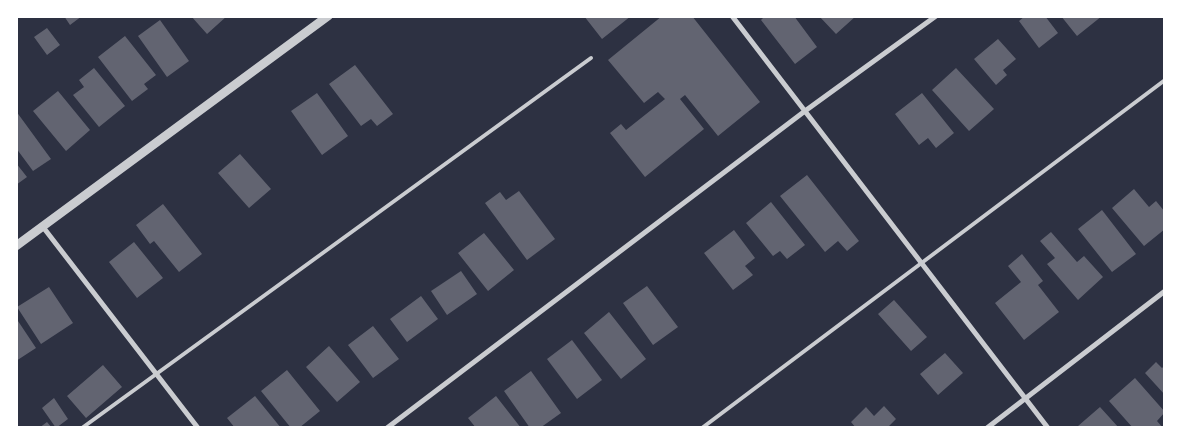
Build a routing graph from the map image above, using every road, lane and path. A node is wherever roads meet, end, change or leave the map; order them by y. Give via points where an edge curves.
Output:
1 (328, 16) edge
2 (732, 16) edge
3 (936, 16) edge
4 (591, 58) dead end
5 (1165, 80) edge
6 (805, 111) junction
7 (43, 227) junction
8 (16, 246) edge
9 (922, 263) junction
10 (1165, 291) edge
11 (156, 373) junction
12 (1025, 399) junction
13 (82, 428) edge
14 (198, 428) edge
15 (387, 428) edge
16 (702, 428) edge
17 (987, 428) edge
18 (1048, 428) edge

1 - 7 street
2 - 6 street
3 - 6 street
4 - 11 lane via 181,358
5 - 9 lane
6 - 9 street
6 - 15 street
7 - 8 street
7 - 11 street
9 - 12 street
9 - 16 lane
10 - 12 street
11 - 13 lane
11 - 14 street
12 - 17 street
12 - 18 street

